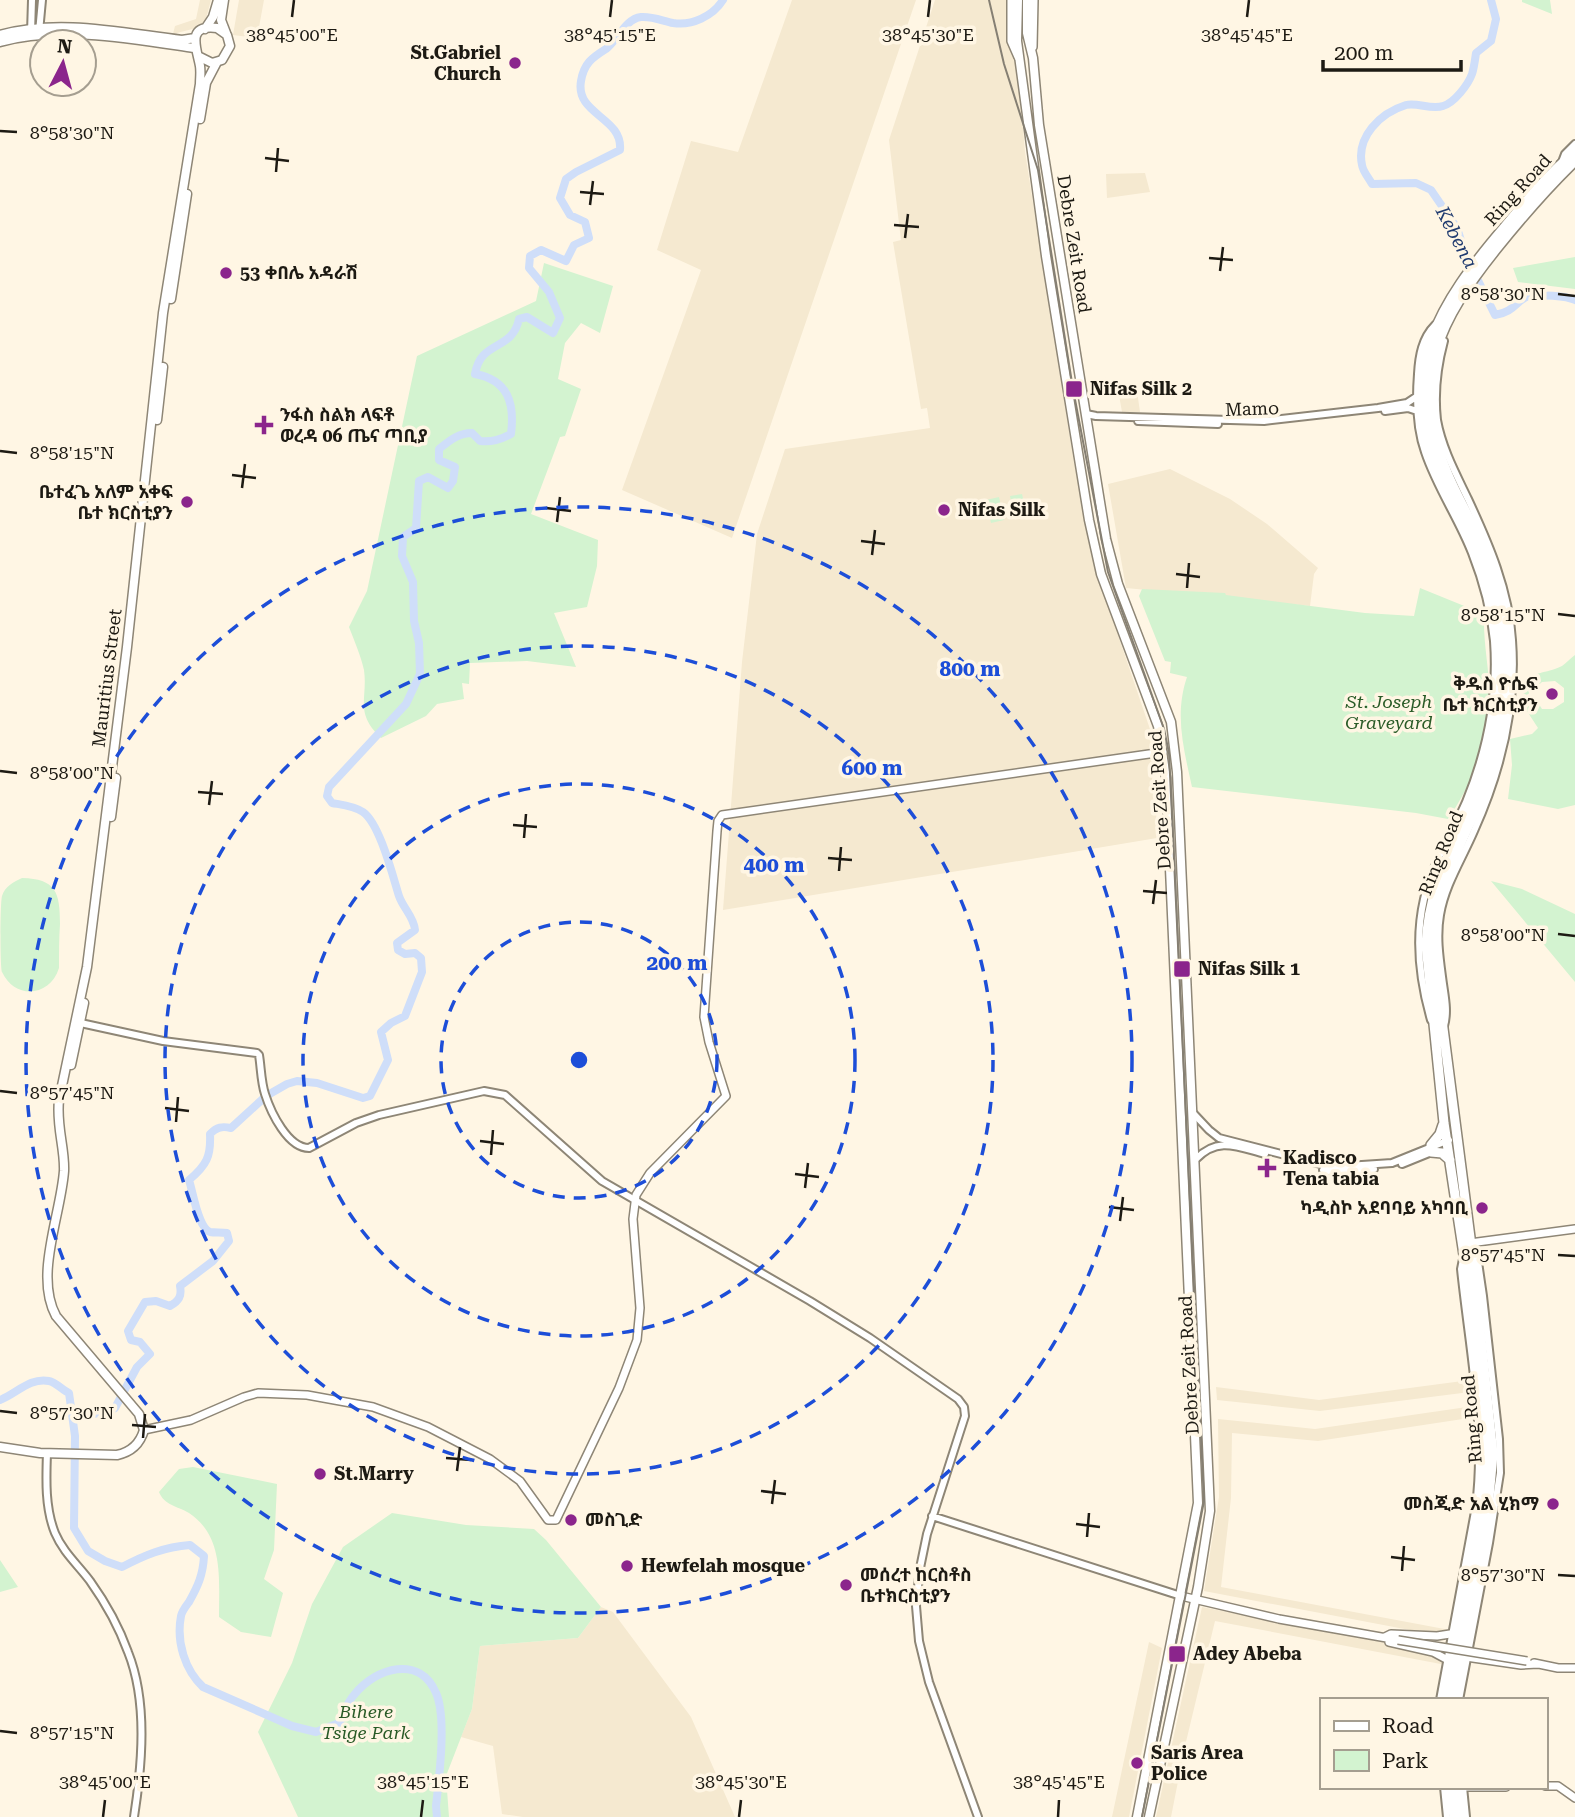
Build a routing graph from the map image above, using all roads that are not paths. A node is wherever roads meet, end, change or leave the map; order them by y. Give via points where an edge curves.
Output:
1 (32, 0) edge
2 (41, 0) edge
3 (218, 0) edge
4 (224, 0) edge
5 (1011, 0) edge
6 (1018, 0) edge
7 (1027, 0) edge
8 (1034, 0) edge
9 (35, 28) edge
10 (36, 28) edge
11 (205, 29) junction
12 (28, 32) edge
13 (28, 33) edge
14 (0, 35) edge
15 (227, 35) junction
16 (98, 37) edge
17 (0, 41) edge
18 (196, 47) junction
19 (1032, 58) junction
20 (217, 62) junction
21 (1020, 62) junction
22 (1575, 144) edge
23 (1575, 152) edge
24 (1570, 164) edge
25 (1452, 303) junction
26 (1436, 324) junction
27 (1416, 397) junction
28 (1417, 411) junction
29 (1086, 414) junction
30 (1157, 419) junction
31 (1088, 425) junction
32 (1163, 752) junction
33 (77, 1023) junction
34 (1439, 1028) junction
35 (1193, 1113) junction
36 (1444, 1123) junction
37 (1458, 1141) junction
38 (1448, 1144) junction
39 (1431, 1148) junction
40 (1262, 1151) junction
41 (1196, 1159) junction
42 (1450, 1160) junction
43 (634, 1201) junction
44 (1575, 1229) edge
45 (1470, 1243) junction
46 (1468, 1254) junction
47 (146, 1430) junction
48 (0, 1448) edge
49 (47, 1455) junction
50 (932, 1516) junction
51 (1184, 1583) junction
52 (1198, 1587) junction
53 (1181, 1596) junction
54 (1195, 1601) junction
55 (1450, 1634) junction
56 (1383, 1638) junction
57 (1466, 1657) junction
58 (1446, 1658) junction
59 (1538, 1664) junction
60 (1575, 1668) edge
61 (1440, 1698) edge
62 (1446, 1698) edge
63 (1453, 1698) edge
64 (1459, 1698) edge
65 (1547, 1786) edge
66 (1444, 1789) edge
67 (1450, 1789) edge
68 (1456, 1789) edge
69 (1463, 1789) edge
70 (1575, 1798) edge
71 (134, 1817) edge
72 (978, 1817) edge
73 (1137, 1817) edge
74 (1149, 1817) edge
75 (1447, 1817) edge
76 (1454, 1817) edge
77 (1460, 1817) edge
78 (1466, 1817) edge

1 - 9 street
2 - 10 street
3 - 11 main road
4 - 15 main road via 221,20
5 - 21 main road via 1011,41
6 - 21 main road, Debre Zeit Road
7 - 19 main road
8 - 19 main road, Debre Zeit Road
11 - 15 main road via 217,28
11 - 18 main road
12 - 14 main road
13 - 17 main road
15 - 20 main road via 229,51
16 - 18 main road
18 - 20 main road via 206,62
18 - 33 main road, Mauritius Street via 200,83 163,313 127,647
19 - 29 main road, Debre Zeit Road
20 - 33 main road, Mauritius Street via 206,83 168,313 114,798 92,968
21 - 32 main road, Debre Zeit Road via 1089,520 1101,574 1158,726
22 - 24 street via 1565,154
23 - 24 highway, Ring Road
24 - 25 highway, Ring Road via 1469,270
25 - 26 highway, Ring Road
25 - 34 highway, Ring Road via 1432,362 1431,421 1446,471 1491,569 1503,618 1507,663 1495,757 1434,914
26 - 27 street via 1421,351
26 - 34 highway, Ring Road via 1424,371 1425,424 1438,468 1487,577 1501,659 1498,708 1485,767 1441,870 1429,912 1426,945
27 - 28 street
27 - 30 street via 1407,403 1279,420
28 - 30 street, Mamo via 1402,408 1263,424
28 - 34 street via 1431,468 1479,573 1495,662 1483,750 1424,899 1420,955 1427,1008
29 - 30 street
29 - 31 main road, Debre Zeit Road
30 - 31 street, Mamo
31 - 35 main road, Debre Zeit Road via 1113,568 1173,731
32 - 43 main road via 722,815 717,831 704,1017 726,1096 650,1173
32 - 51 main road, Debre Zeit Road via 1198,1503
33 - 43 street via 163,1041 257,1053 268,1103 288,1139 309,1148 379,1115 492,1091 505,1096 576,1160
33 - 47 main road, Mauritius Street via 58,1100 64,1170 48,1294 61,1324 130,1400
34 - 36 highway, Ring Road
34 - 37 highway, Ring Road
35 - 40 street via 1219,1138
35 - 41 main road, Debre Zeit Road
36 - 38 highway, Ring Road
36 - 39 highway
37 - 38 street
37 - 45 highway, Ring Road
38 - 39 street
38 - 42 highway, Ring Road
39 - 40 street via 1395,1166 1333,1172
39 - 42 highway
40 - 41 street via 1223,1144
41 - 52 main road, Debre Zeit Road via 1210,1502
42 - 46 highway, Ring Road
43 - 47 main road via 640,1299 637,1340 619,1388 554,1522 516,1477 490,1459 429,1427 373,1406 307,1395 258,1393 191,1420
43 - 50 street via 810,1301 961,1402 965,1416
44 - 45 main road
45 - 46 highway, Ring Road
46 - 55 street, Ring Road via 1461,1269 1480,1457 1476,1506
46 - 57 street via 1478,1262 1483,1296 1500,1474
46 - 62 highway, Ring Road via 1486,1464
46 - 63 highway, Ring Road via 1493,1468
47 - 49 main road via 140,1442 124,1454
48 - 49 main road
49 - 71 street via 47,1498 55,1534 105,1605 133,1667 141,1739
50 - 53 street
50 - 72 street via 917,1591 919,1641 929,1682
51 - 52 main road
51 - 53 main road, Debre Zeit Road
52 - 54 main road, Debre Zeit Road
53 - 54 main road
53 - 73 main road, Debre Zeit Road
54 - 56 main road
54 - 74 main road, Debre Zeit Road
55 - 56 main road via 1391,1634
55 - 58 street, Ring Road
56 - 58 main road
56 - 59 main road, bridge
57 - 59 main road
57 - 64 street
58 - 61 street, Ring Road
59 - 60 main road
65 - 70 main road via 1558,1786
66 - 75 street
67 - 76 highway
68 - 77 highway
69 - 78 street

